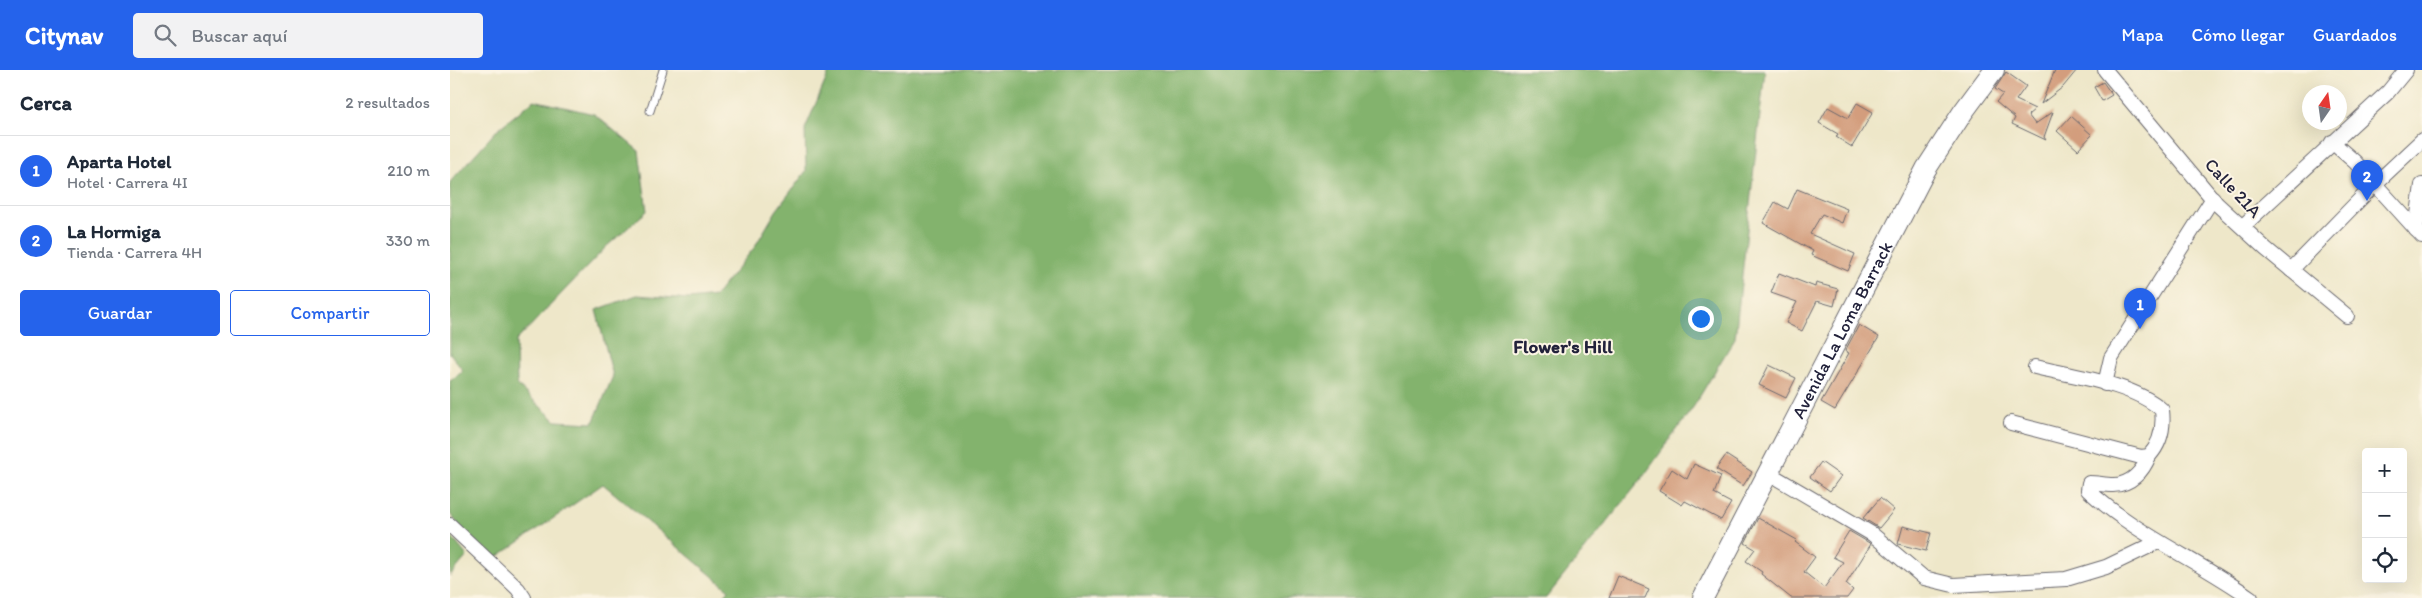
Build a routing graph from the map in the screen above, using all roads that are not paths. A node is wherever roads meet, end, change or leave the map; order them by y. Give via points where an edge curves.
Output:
1 (663, 70) edge
2 (1994, 70) edge
3 (2105, 70) edge
4 (2406, 70) edge
5 (650, 111) dead end
6 (2422, 140) edge
7 (2332, 142) junction
8 (2375, 184) junction
9 (2422, 185) edge
10 (2213, 198) junction
11 (2243, 226) junction
12 (2419, 233) edge
13 (2291, 270) junction
14 (2347, 316) dead end
15 (2035, 367) dead end
16 (2104, 384) junction
17 (2011, 424) dead end
18 (2149, 456) junction
19 (1768, 473) junction
20 (450, 524) edge
21 (2158, 542) junction
22 (524, 598) edge
23 (1703, 598) edge
24 (2251, 598) edge

1 - 5 lane
2 - 19 main road, Avenida La Loma Barrack via 1926,169
3 - 10 street, Calle 21A
4 - 7 street via 2388,92
6 - 8 street
7 - 8 street
7 - 11 street
8 - 12 street
8 - 13 street
9 - 12 street
10 - 11 street, Calle 21A
10 - 16 street via 2111,358
11 - 13 street, Calle 21A
13 - 14 street, Calle 21A
15 - 16 street
16 - 18 street via 2152,401 2162,410 2158,446
17 - 18 street via 2141,457
18 - 21 street via 2136,476 2115,485 2089,483 2088,490 2116,515
19 - 21 street via 1872,534 1924,578 1953,585 2066,580 2106,567
19 - 23 main road, Avenida La Loma Barrack
20 - 22 street
21 - 24 street

